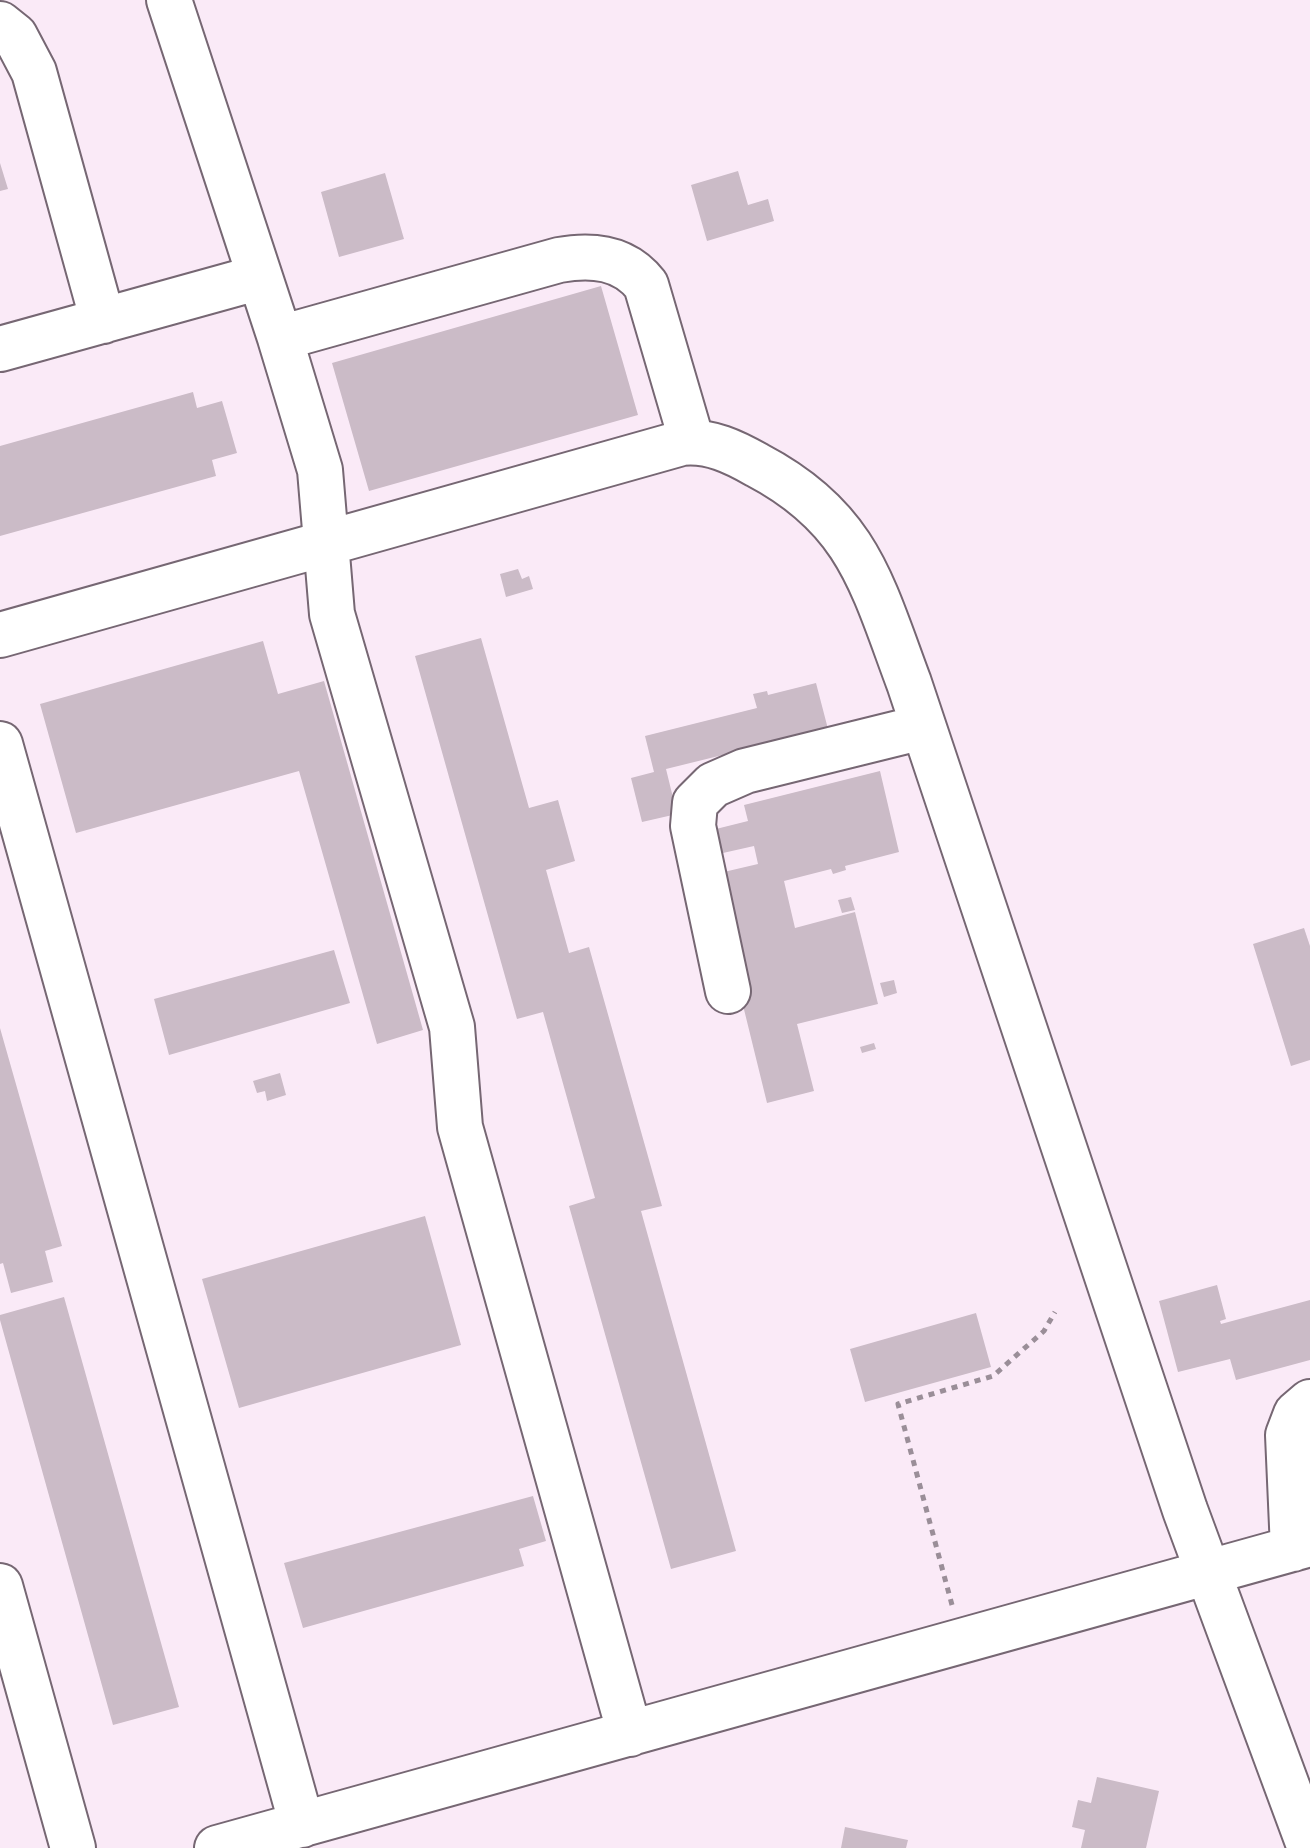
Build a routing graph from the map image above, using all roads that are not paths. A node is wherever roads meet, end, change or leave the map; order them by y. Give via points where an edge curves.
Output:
1 (169, 0) edge
2 (0, 24) edge
3 (260, 277) junction
4 (103, 321) junction
5 (280, 338) junction
6 (0, 349) edge
7 (692, 442) junction
8 (325, 543) junction
9 (0, 635) edge
10 (923, 727) junction
11 (0, 744) edge
12 (728, 991) dead end
13 (1310, 1402) edge
14 (1302, 1546) edge
15 (1210, 1572) junction
16 (0, 1586) edge
17 (630, 1734) junction
18 (302, 1825) junction
19 (73, 1848) edge
20 (217, 1848) edge
21 (1310, 1848) edge

1 - 3 street
2 - 4 street via 15,36 34,72
3 - 4 street
3 - 5 street
4 - 6 street
5 - 7 street via 559,260 614,261 646,285
5 - 8 street via 320,470
7 - 8 street
7 - 10 street via 719,447 782,478 835,521 870,581
8 - 9 street
8 - 17 street via 332,614 452,1027 460,1127
10 - 12 street via 745,771 713,785 695,803 693,826
10 - 15 street via 1078,1197
11 - 18 street
13 - 14 street via 1296,1414 1288,1435
14 - 15 street
15 - 17 street
15 - 21 street
16 - 19 street
17 - 18 street
18 - 20 street

